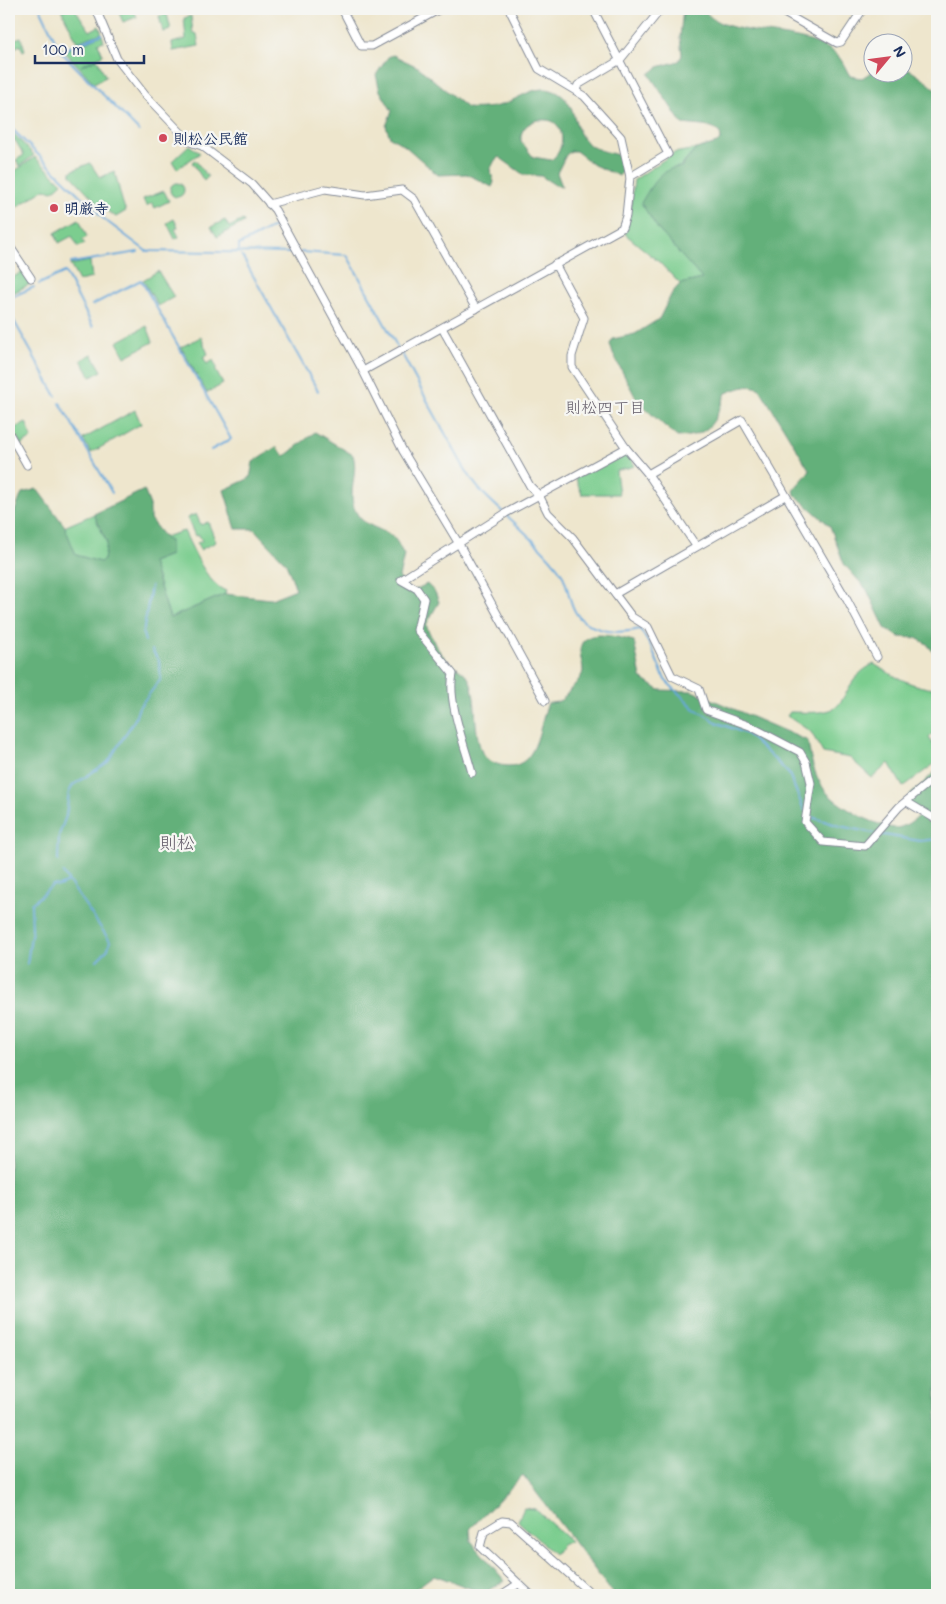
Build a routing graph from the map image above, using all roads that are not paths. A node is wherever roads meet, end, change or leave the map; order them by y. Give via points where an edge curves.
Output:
1 (96, 9) edge
2 (342, 9) edge
3 (440, 9) edge
4 (509, 9) edge
5 (593, 9) edge
6 (661, 9) edge
7 (777, 9) edge
8 (863, 9) edge
9 (620, 60) junction
10 (576, 90) junction
11 (630, 177) junction
12 (269, 204) junction
13 (9, 245) edge
14 (555, 264) junction
15 (32, 278) dead end
16 (476, 309) junction
17 (442, 328) junction
18 (363, 371) junction
19 (9, 433) edge
20 (626, 448) junction
21 (27, 465) dead end
22 (648, 474) junction
23 (539, 495) junction
24 (785, 496) junction
25 (459, 544) junction
26 (696, 546) junction
27 (615, 594) junction
28 (877, 657) dead end
29 (545, 701) dead end
30 (472, 773) dead end
31 (937, 776) edge
32 (907, 802) junction
33 (937, 820) edge
34 (518, 1584) junction
35 (501, 1595) edge
36 (530, 1595) edge
37 (592, 1595) edge

1 - 12 street via 118,59 145,95 190,142 202,146 252,184
2 - 3 street via 361,46 366,48
4 - 10 street via 539,69
5 - 9 street
6 - 9 street
7 - 8 street via 837,44
9 - 10 street via 578,85
9 - 11 street via 668,154
10 - 11 street via 621,137
11 - 14 street via 622,228
12 - 16 street via 325,189 365,195 402,190 414,199
12 - 18 street via 304,260
13 - 15 street
14 - 16 street
14 - 20 street via 584,318 572,356 572,367
16 - 17 street
17 - 18 street
17 - 23 street via 530,486
18 - 25 street via 403,451
19 - 21 street
20 - 22 street
20 - 23 street
22 - 24 street via 742,420
22 - 26 street
23 - 25 street
23 - 27 street via 548,513 573,538
24 - 26 street
24 - 28 street
25 - 29 street
25 - 30 street via 401,580 417,589 424,599 417,630 453,674 454,703
26 - 27 street
27 - 32 street via 632,617 648,627 672,676 699,690 706,710 750,726 800,752 812,783 805,822 823,842 866,846 892,814
31 - 32 street
32 - 33 street
34 - 35 street
34 - 36 street
34 - 37 street via 480,1547 484,1532 502,1521 511,1522

